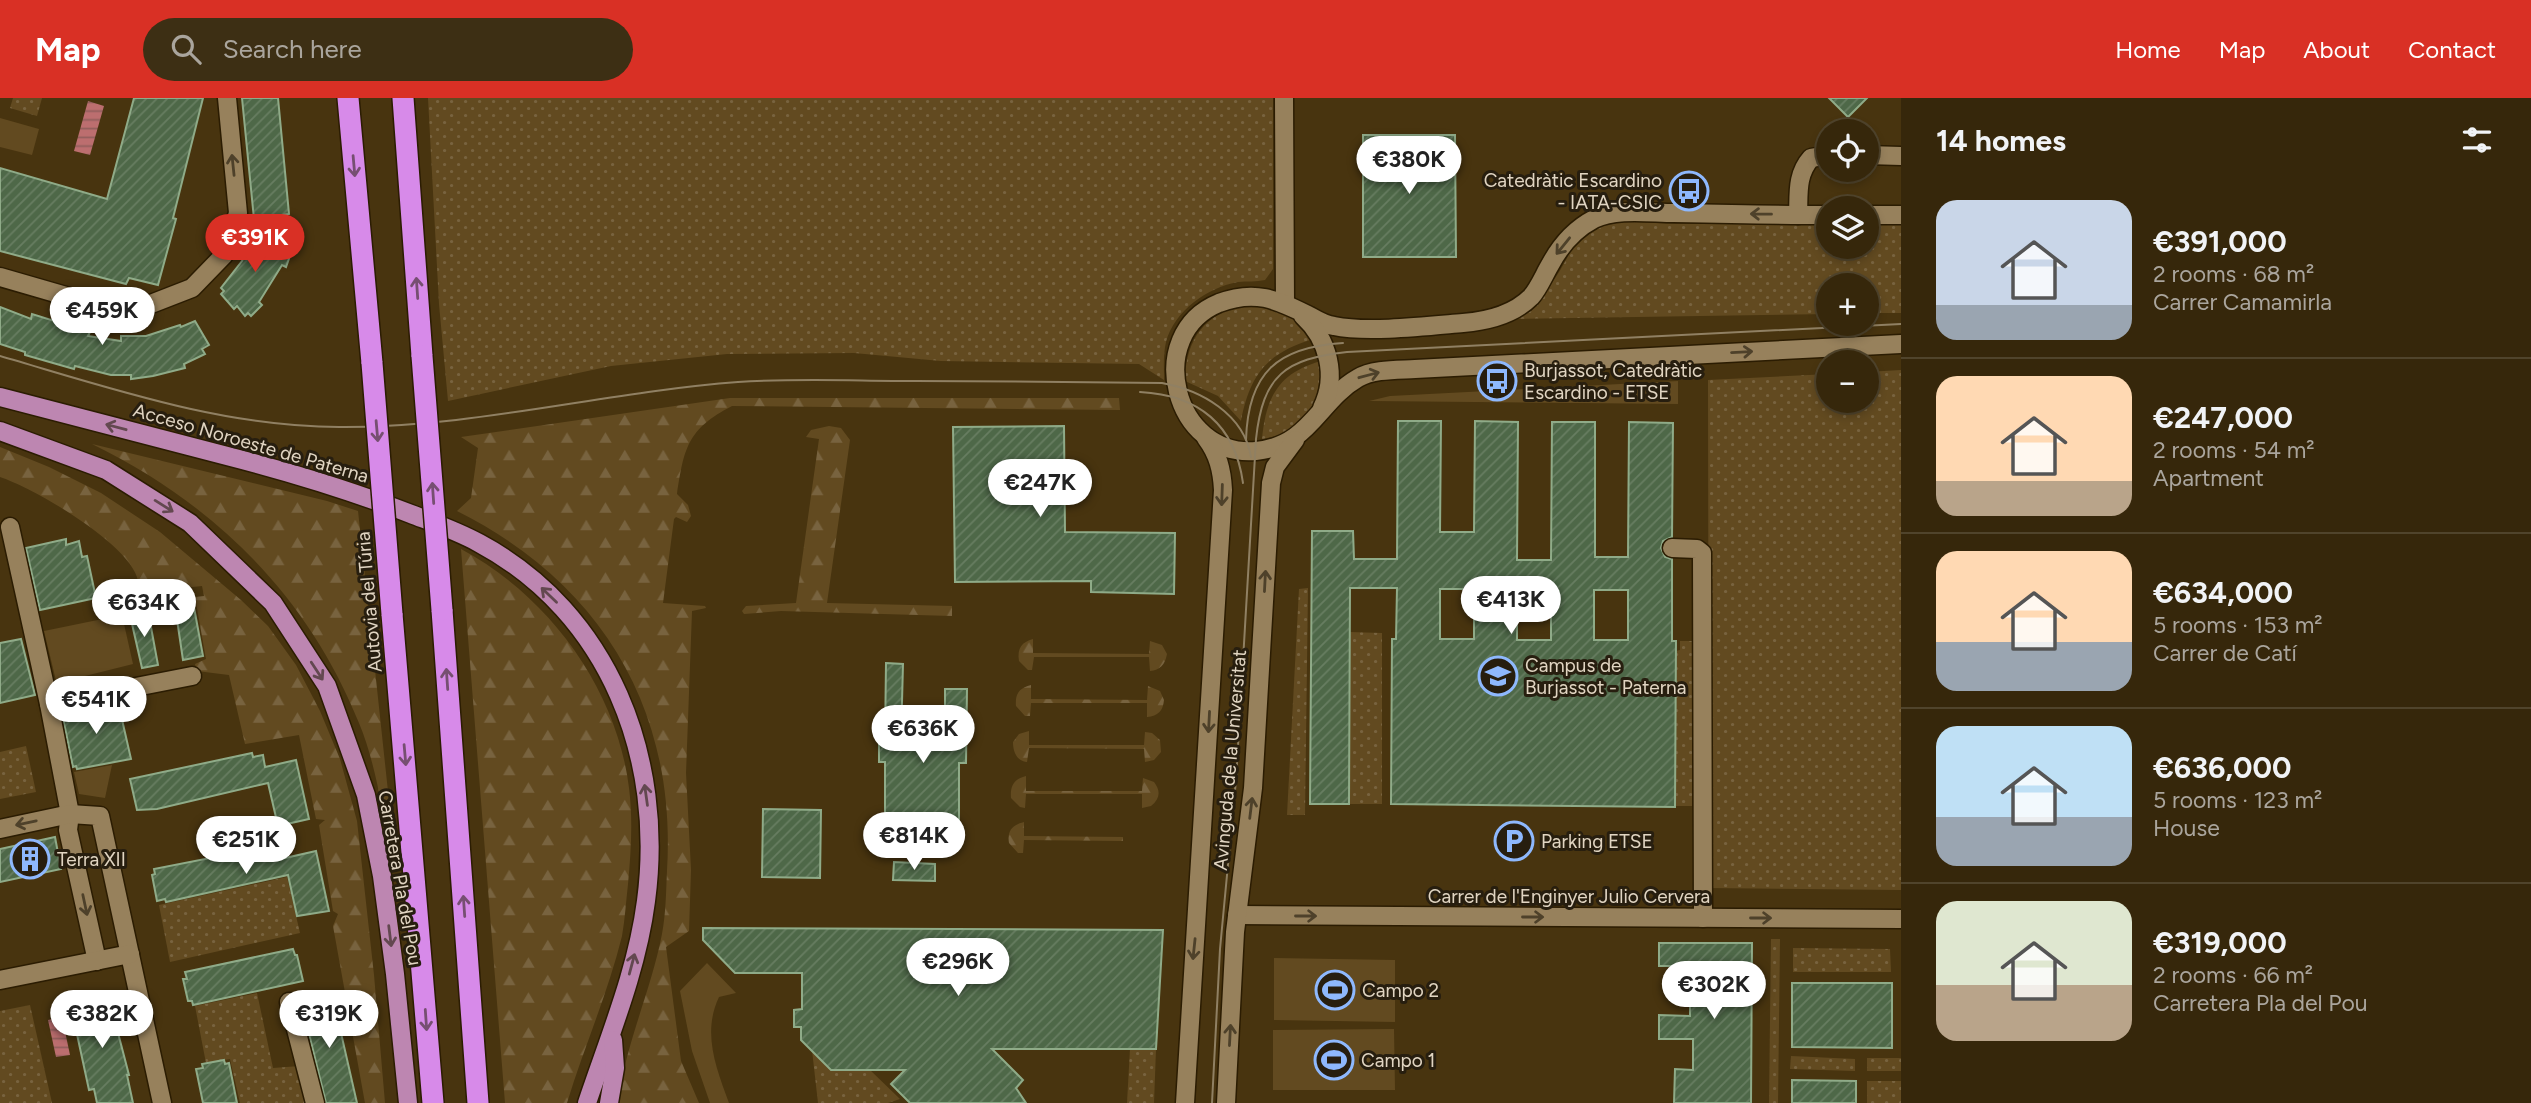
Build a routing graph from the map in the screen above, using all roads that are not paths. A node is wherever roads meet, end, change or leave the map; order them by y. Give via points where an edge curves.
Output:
1 (226, 98) edge
2 (348, 98) edge
3 (403, 98) edge
4 (1284, 98) edge
5 (1879, 155) edge
6 (1901, 156) edge
7 (1816, 157) edge
8 (1798, 215) junction
9 (1816, 215) edge
10 (1879, 215) edge
11 (1901, 215) edge
12 (0, 277) edge
13 (1291, 306) junction
14 (1901, 344) edge
15 (0, 397) edge
16 (1317, 417) junction
17 (0, 431) edge
18 (1202, 432) junction
19 (1304, 432) junction
20 (10, 527) dead end
21 (1672, 548) dead end
22 (192, 676) dead end
23 (49, 704) junction
24 (70, 814) junction
25 (0, 829) edge
26 (1237, 915) junction
27 (1703, 918) junction
28 (1901, 919) edge
29 (130, 954) junction
30 (97, 961) junction
31 (0, 980) edge
32 (289, 1002) dead end
33 (613, 1029) junction
34 (162, 1103) edge
35 (315, 1103) edge
36 (408, 1103) edge
37 (433, 1103) edge
38 (478, 1103) edge
39 (587, 1103) edge
40 (609, 1103) edge
41 (1185, 1103) edge
42 (1226, 1103) edge

12 -> 1 street via 104,307 138,309 192,288 223,255 238,213
2 -> 37 highway, Autovia del Túria, bridge
38 -> 3 highway, bridge
4 - 13 street
5 - 6 street
7 - 8 street via 1799,179
8 - 9 street
8 -> 13 street via 1632,213 1596,218 1563,245 1533,295 1495,318 1348,328 1332,326
10 - 11 street
13 - 16 street via 1313,325 1328,358 1330,379
13 - 18 street via 1261,296 1237,297 1215,304 1182,338 1175,361 1175,385 1188,416
16 -> 14 street via 1349,385 1370,373
33 -> 15 main road, Acceso Noroeste de Paterna via 646,903 650,863 647,796 636,738 616,687 566,611 539,585 481,544 356,493
16 - 19 street
17 -> 36 main road, Carretera Pla del Pou via 106,470 190,523 273,603 327,685 366,794 380,862
18 - 19 street via 1218,444 1255,451 1286,444
18 -> 41 street, Avinguda de la Universitat via 1218,458 1223,490
26 -> 19 street, Avinguda de la Universitat via 1253,788 1271,483 1282,456
20 - 23 street
21 - 27 street via 1702,553
22 - 23 street
23 - 24 street
24 -> 25 street
24 - 29 street via 100,816
24 -> 30 street via 68,830
26 -> 27 street, Carrer de l'Enginyer Julio Cervera
42 -> 26 street, Avinguda de la Universitat
27 -> 28 street, Carrer de l'Enginyer Julio Cervera
29 - 30 street
29 - 34 street
30 - 31 street
32 - 35 street
33 - 39 main road, Acceso Noroeste de Paterna
33 - 40 main road via 615,1068

